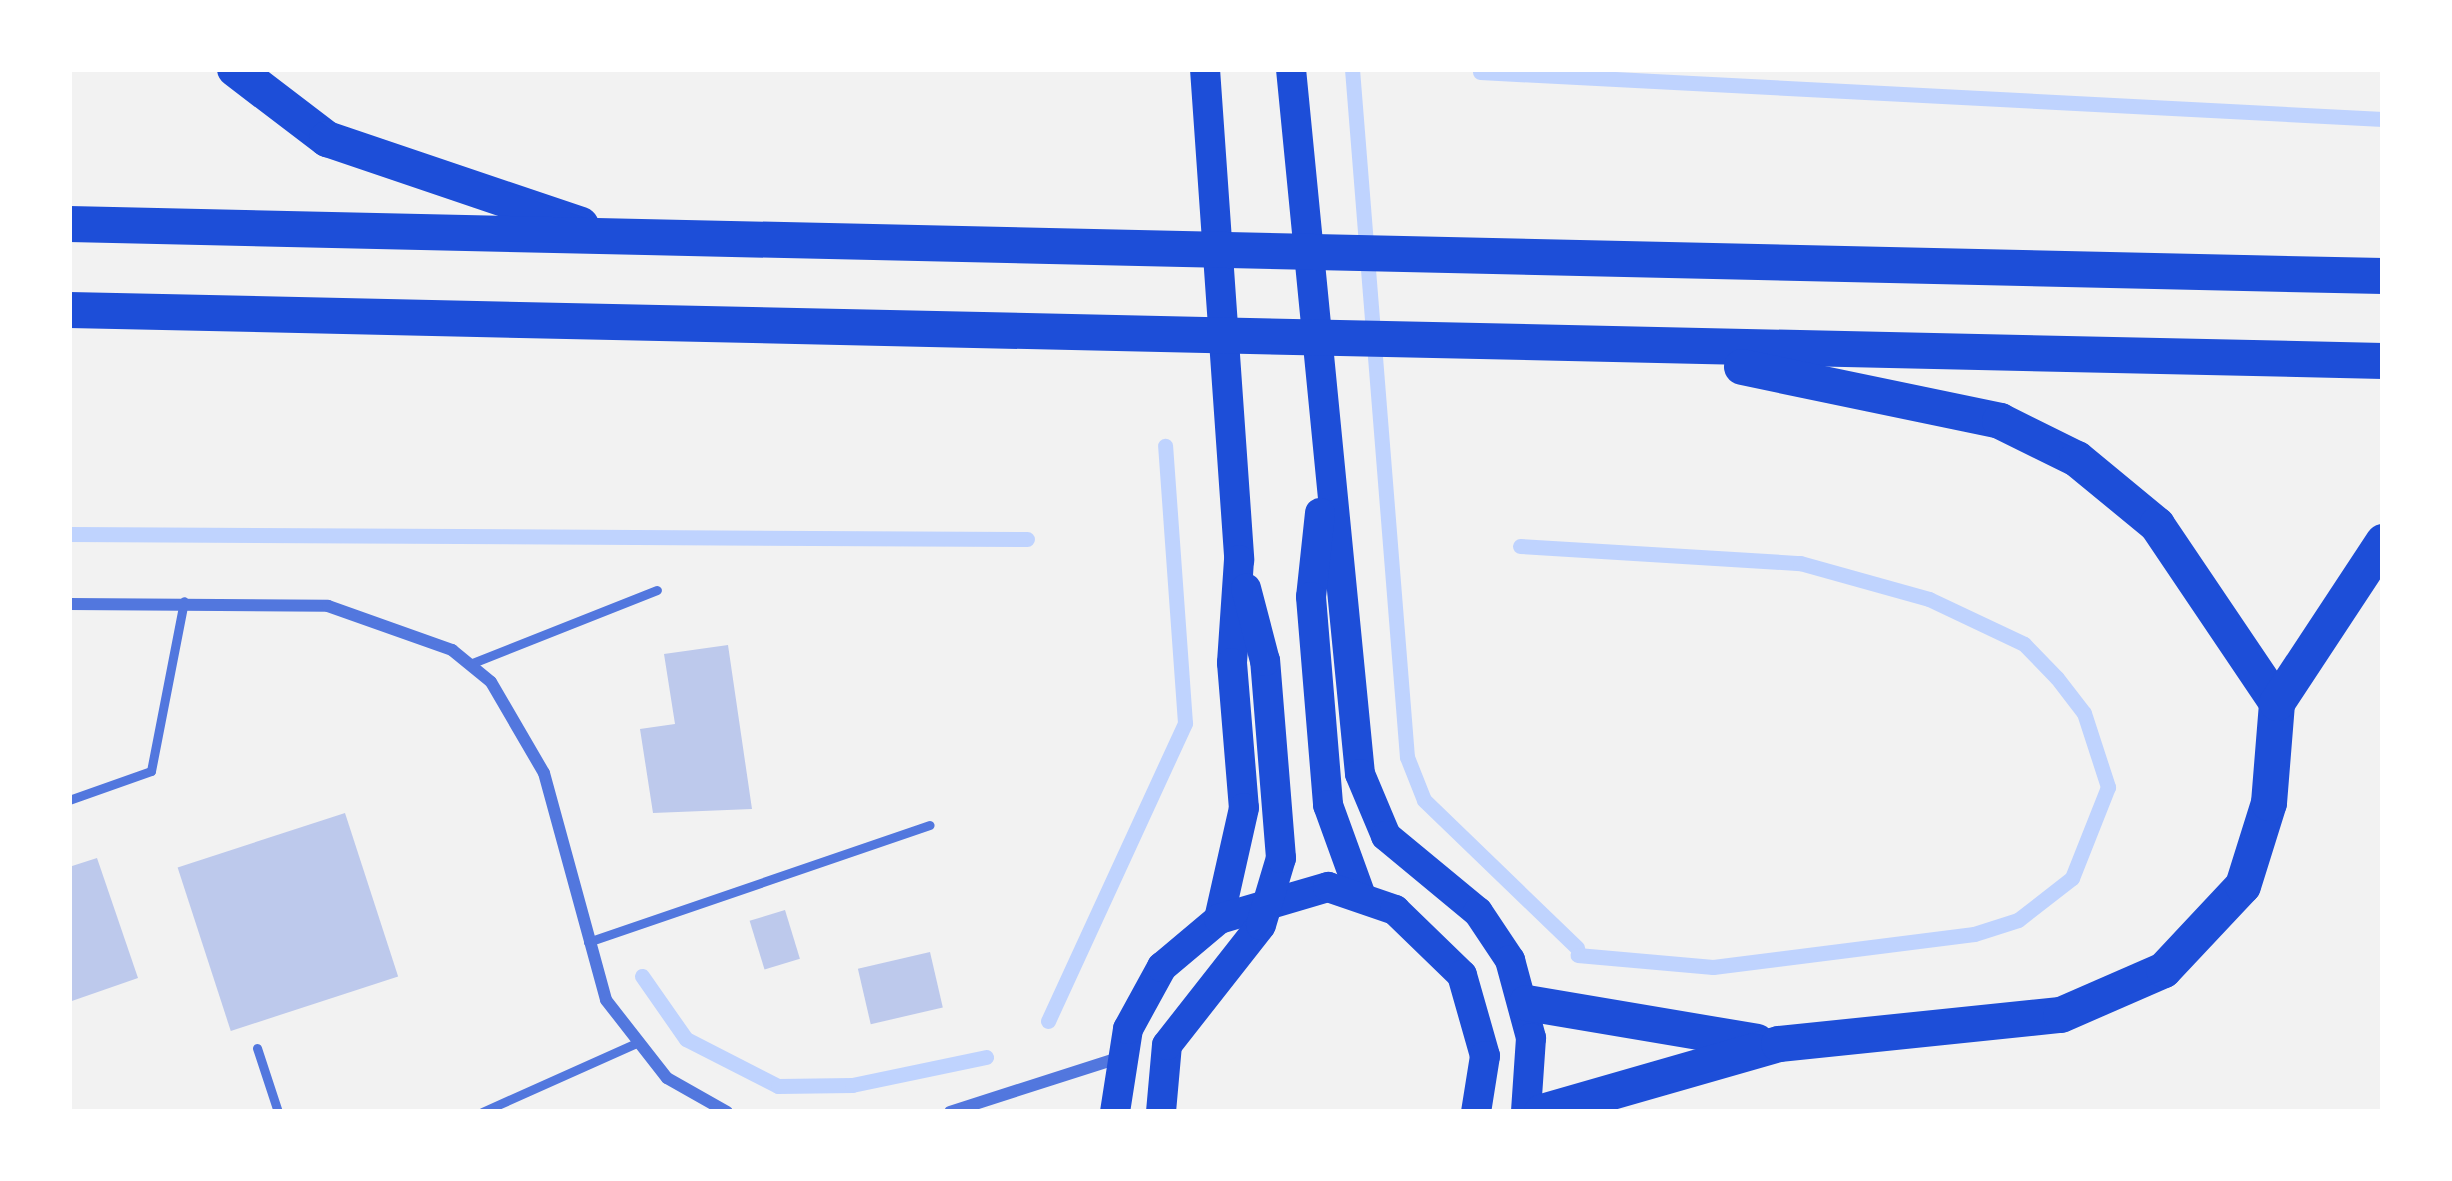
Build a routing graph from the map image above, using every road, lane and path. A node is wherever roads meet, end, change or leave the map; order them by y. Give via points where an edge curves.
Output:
1 (235, 69) edge
2 (1204, 69) edge
3 (1291, 69) edge
4 (69, 224) edge
5 (624, 238) junction
6 (2383, 276) edge
7 (69, 310) edge
8 (1651, 347) junction
9 (2383, 361) edge
10 (1323, 480) junction
11 (2383, 542) edge
12 (1239, 560) junction
13 (657, 590) dead end
14 (184, 601) junction
15 (69, 604) edge
16 (470, 664) junction
17 (2277, 703) junction
18 (69, 800) edge
19 (929, 825) dead end
20 (1271, 896) junction
21 (1360, 896) junction
22 (1219, 919) junction
23 (588, 942) junction
24 (1469, 991) junction
25 (1527, 1003) junction
26 (634, 1044) junction
27 (1779, 1044) junction
28 (257, 1048) dead end
29 (1120, 1058) junction
30 (278, 1112) edge
31 (482, 1112) edge
32 (727, 1112) edge
33 (950, 1112) edge
34 (1114, 1112) edge
35 (1161, 1112) edge
36 (1476, 1112) edge
37 (1526, 1112) edge
38 (1542, 1112) edge

1 - 5 highway via 327,140
2 - 12 main road
3 - 10 main road
4 - 5 highway
5 - 6 highway
7 - 8 highway
8 - 9 highway
8 - 17 highway via 2000,421 2077,459 2157,525
10 - 21 main road via 1311,597 1326,782
10 - 25 main road via 1371,809 1408,861 1487,923
11 - 17 highway
12 - 20 main road via 1265,661 1281,859
12 - 22 main road via 1232,663 1244,842
13 - 16 lane
14 - 15 street
14 - 16 street via 379,616
14 - 18 lane via 151,771
16 - 23 street via 544,772
17 - 27 highway via 2259,848 2222,918 2164,970 2061,1015
19 - 23 lane
20 - 21 main road via 1328,886
20 - 22 main road
20 - 35 main road via 1244,953 1167,1045
21 - 24 main road via 1426,933
22 - 29 main road via 1148,984
23 - 26 street
24 - 25 main road
24 - 36 main road via 1485,1056
25 - 27 highway
25 - 37 main road
26 - 31 lane
26 - 32 street
27 - 38 highway
28 - 30 lane
29 - 33 street
29 - 34 main road

